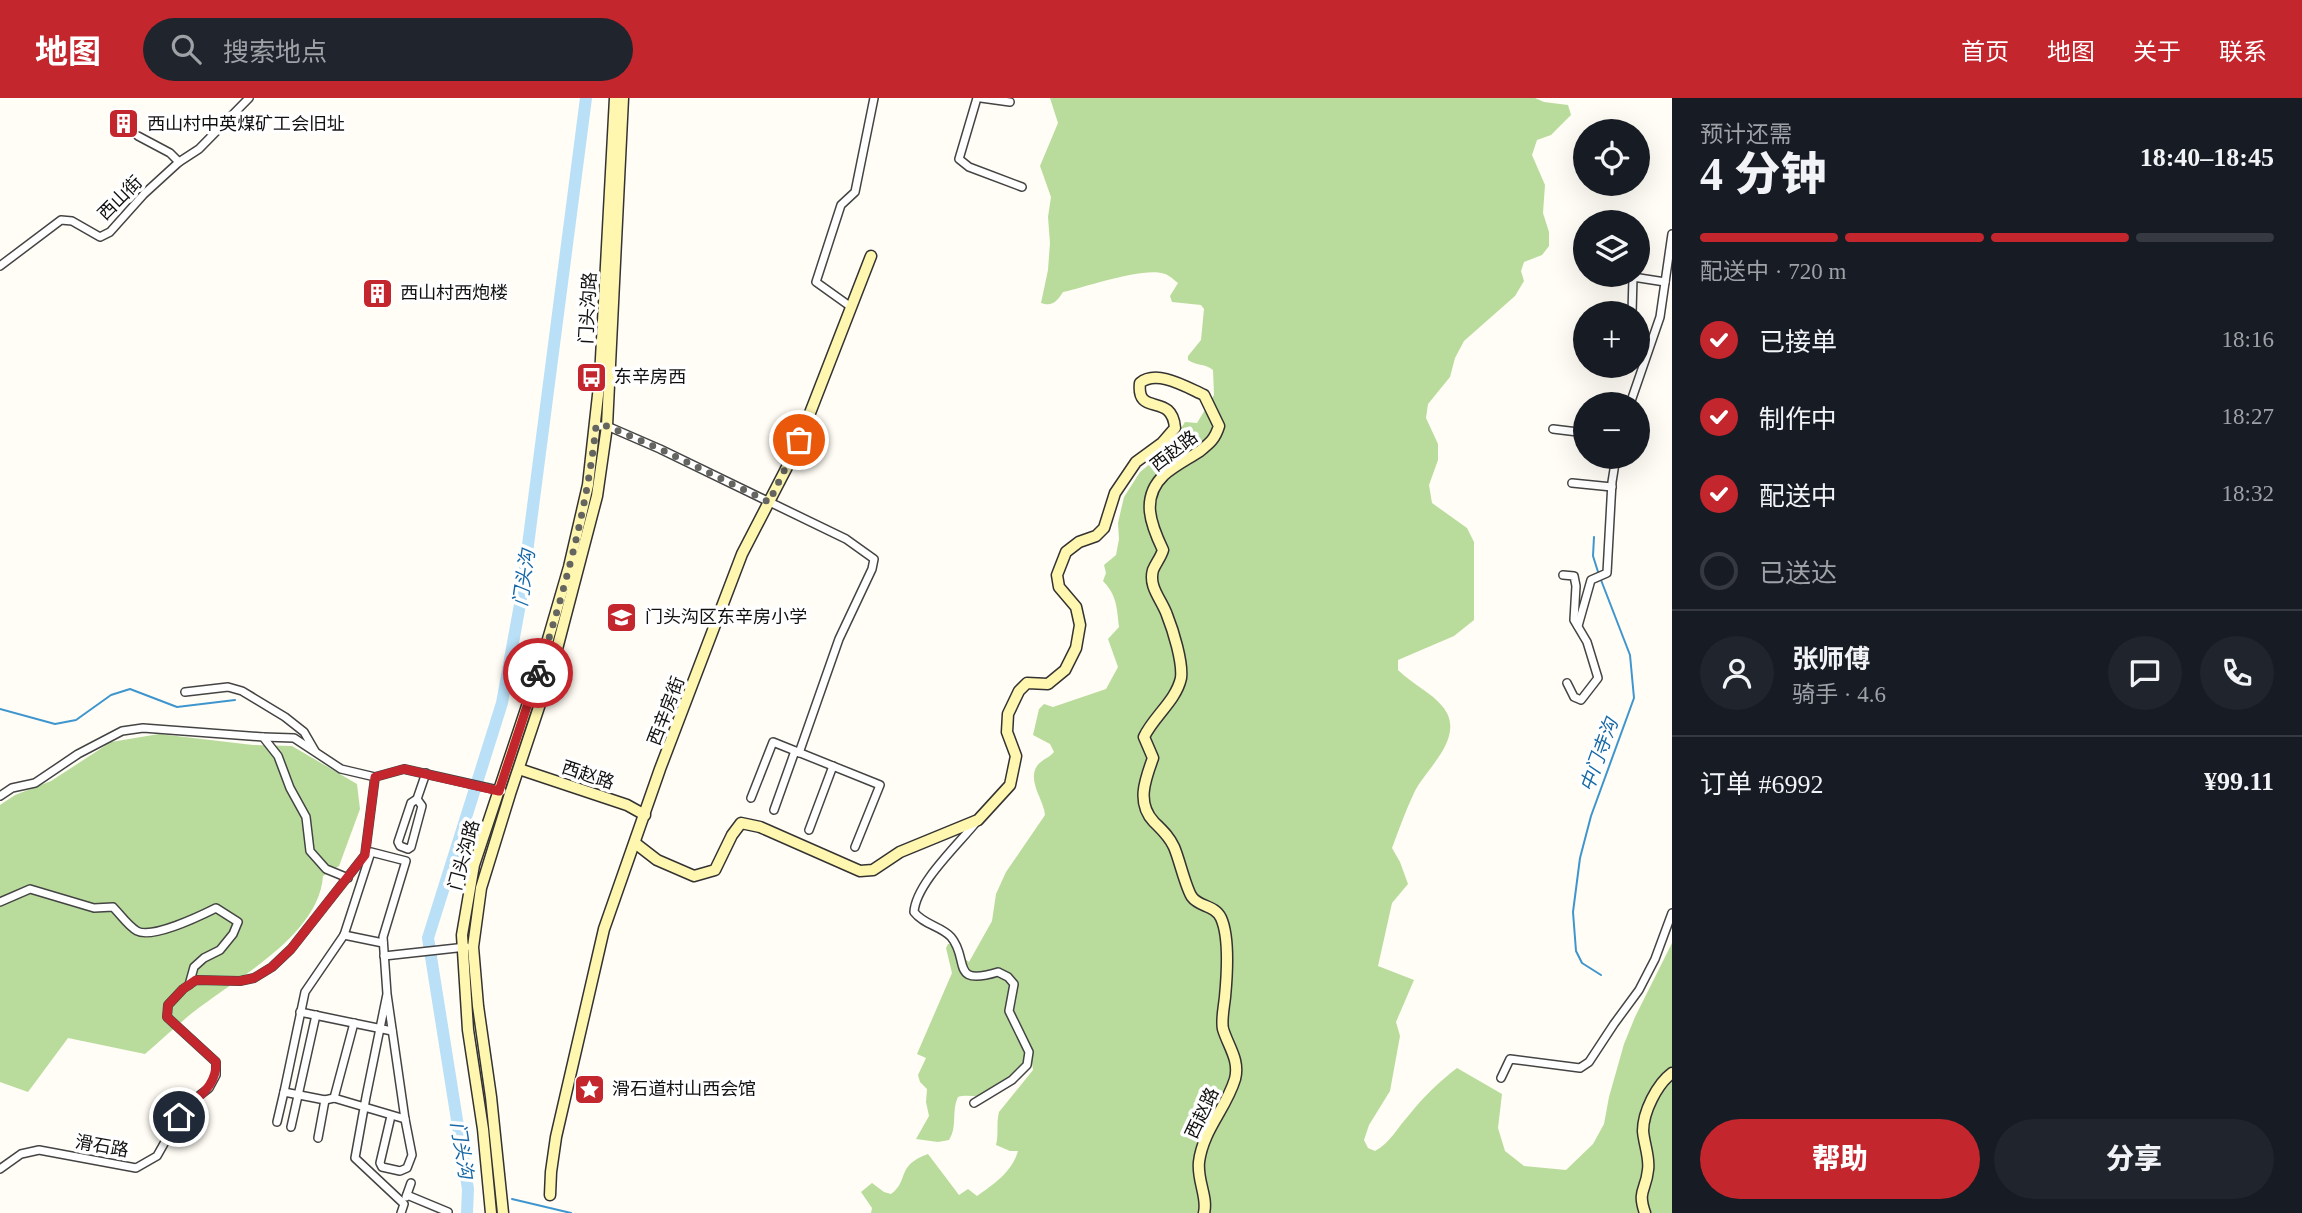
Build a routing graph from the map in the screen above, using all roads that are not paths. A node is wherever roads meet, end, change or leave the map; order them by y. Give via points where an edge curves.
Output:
1 (249, 98) edge
2 (615, 98) edge
3 (623, 98) edge
4 (874, 98) edge
5 (979, 98) edge
6 (1010, 102) dead end
7 (138, 136) dead end
8 (179, 162) junction
9 (1022, 187) dead end
10 (1672, 234) edge
11 (872, 256) dead end
12 (0, 266) edge
13 (1665, 282) junction
14 (1632, 301) edge
15 (851, 307) junction
16 (1650, 338) edge
17 (601, 426) junction
18 (1553, 429) dead end
19 (1573, 431) edge
20 (1614, 469) edge
21 (1572, 483) dead end
22 (1612, 488) junction
23 (769, 502) junction
24 (1563, 575) dead end
25 (1578, 626) junction
26 (1567, 683) dead end
27 (185, 692) dead end
28 (263, 737) junction
29 (314, 751) junction
30 (797, 752) junction
31 (833, 766) junction
32 (519, 769) junction
33 (426, 774) junction
34 (375, 777) junction
35 (499, 791) junction
36 (0, 796) edge
37 (751, 798) dead end
38 (417, 799) junction
39 (774, 810) dead end
40 (645, 815) junction
41 (978, 820) junction
42 (810, 830) dead end
43 (635, 843) junction
44 (855, 847) dead end
45 (348, 878) junction
46 (0, 902) edge
47 (1672, 913) edge
48 (344, 934) junction
49 (383, 943) junction
50 (468, 947) junction
51 (384, 957) junction
52 (189, 985) junction
53 (387, 994) junction
54 (300, 1012) junction
55 (316, 1015) junction
56 (354, 1023) junction
57 (379, 1028) junction
58 (392, 1031) junction
59 (1672, 1073) edge
60 (1501, 1078) dead end
61 (284, 1092) junction
62 (299, 1095) junction
63 (330, 1099) junction
64 (974, 1103) dead end
65 (364, 1109) junction
66 (391, 1116) junction
67 (405, 1119) junction
68 (277, 1122) dead end
69 (291, 1127) dead end
70 (318, 1138) dead end
71 (0, 1168) edge
72 (411, 1183) dead end
73 (407, 1195) junction
74 (550, 1195) dead end
75 (404, 1204) junction
76 (447, 1212) edge
77 (401, 1213) edge
78 (491, 1213) edge
79 (503, 1213) edge
80 (1205, 1213) edge
81 (1645, 1213) edge

1 - 8 street, 西山街 via 199,149
2 - 17 street, 门头沟路
3 - 17 street, 门头沟路
4 - 15 street via 855,192 841,205 816,282
5 - 6 street
5 - 9 street via 959,159
7 - 8 street
8 - 12 street, 西山街 via 110,232 100,237 61,220
10 - 13 street
11 - 15 street, 西辛房街
13 - 14 street via 1633,277
13 - 16 street via 1660,317
15 - 23 street, 西辛房街 via 803,431
17 - 23 street
17 - 32 street, 门头沟路 via 597,496 552,668
17 - 35 street, 门头沟路 via 568,571
18 - 19 street
20 - 22 street
21 - 22 street
22 - 25 street via 1607,573 1591,580
23 - 30 street via 846,539 874,559
23 - 40 street, 西辛房街 via 725,595
24 - 25 street via 1574,576 1574,620
25 - 26 street via 1598,678 1581,700
27 - 29 street via 228,687 242,691 304,732
28 - 29 street via 294,738
28 - 36 street via 143,728 122,731 35,783
28 - 45 street via 278,756 306,817 310,851 326,869
29 - 34 street via 341,769
30 - 31 street
30 - 37 street via 773,742
30 - 39 street
31 - 42 street
31 - 44 street via 880,785
32 - 35 street, 门头沟路
32 - 40 street, 西赵路
33 - 34 street via 404,769
33 - 35 street
33 - 38 street
34 - 45 street via 365,855
35 - 50 street, 门头沟路
38 - 38 street via 411,803 398,842 408,849 422,806
40 - 43 street, 西辛房街
41 - 43 street, 西赵路 via 900,852 873,870 860,871 741,823 715,870 694,876 657,860
41 - 64 street via 922,889 914,912 953,939 967,973 977,977 998,972 1014,984 1009,1011 1029,1052 1027,1065
41 - 80 street, 西赵路 via 1010,785 1016,756 1007,732 1008,713 1019,691 1027,683 1048,684 1065,670 1076,649 1080,625 1076,607 1059,587 1057,575 1066,552 1104,528 1115,493 1136,463 1175,428 1167,408 1143,400 1140,383 1158,377 1204,395 1219,426 1215,439 1163,476 1148,510 1163,550 1153,571 1153,588 1167,615 1182,667 1170,701 1143,737 1153,758 1142,792 1152,821 1171,839 1192,897 1219,913 1223,922 1223,1027 1234,1052 1236,1076 1208,1130 1199,1160
43 - 74 street, 西辛房街 via 596,960 556,1137
45 - 52 street via 272,967 254,978 196,980
46 - 52 street via 30,889 94,908 113,907 141,933 216,908 238,922 220,950 194,967
47 - 60 street via 1639,990 1589,1062 1580,1068 1510,1059
48 - 49 street
48 - 49 street via 371,852 406,860
48 - 54 street via 313,976
49 - 51 street
50 - 51 street
50 - 78 street, 门头沟路 via 466,1007
50 - 79 street, 门头沟路
51 - 53 street
52 - 71 street, 滑石路 via 168,1005 167,1017 216,1062 216,1075 179,1117 157,1156 136,1168 39,1150 21,1154
53 - 57 street
53 - 58 street
54 - 55 street
54 - 61 street
55 - 56 street
55 - 62 street
56 - 57 street
56 - 63 street
57 - 58 street
57 - 65 street
58 - 67 street
59 - 81 street via 1662,1081 1645,1118 1648,1170 1640,1197
61 - 62 street
61 - 68 street
62 - 63 street
62 - 69 street
63 - 65 street
63 - 70 street
65 - 66 street
65 - 75 street via 355,1158
66 - 67 street
66 - 67 street via 380,1163 388,1169 400,1171 410,1162
72 - 73 street
73 - 75 street
73 - 76 street
75 - 77 street

